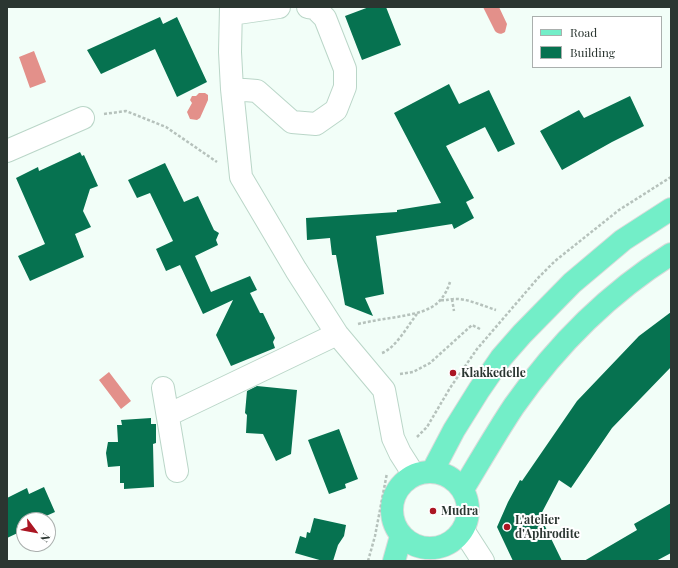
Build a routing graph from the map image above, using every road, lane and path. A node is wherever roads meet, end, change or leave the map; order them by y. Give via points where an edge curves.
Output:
1 (279, 7) edge
2 (308, 7) edge
3 (231, 11) edge
4 (232, 89) junction
5 (83, 118) joint
6 (7, 150) edge
7 (242, 177) junction
8 (671, 209) edge
9 (671, 254) edge
10 (450, 282) dead end
11 (452, 299) junction
12 (441, 300) junction
13 (496, 310) dead end
14 (454, 311) dead end
15 (417, 313) junction
16 (345, 329) junction
17 (480, 329) dead end
18 (381, 353) dead end
19 (396, 374) dead end
20 (163, 388) dead end
21 (168, 415) junction
22 (400, 452) junction
23 (177, 471) dead end
24 (423, 474) junction
25 (463, 489) junction
26 (463, 530) junction
27 (401, 536) junction
28 (431, 555) edge
29 (368, 561) edge
30 (394, 561) edge
31 (483, 561) edge

1 - 3 street
2 - 4 street via 315,8 325,18 345,69 345,87 336,110 316,124 292,122 257,92
3 - 4 street
4 - 7 street
5 - 6 street
5 - 7 path via 126,111 166,127
7 - 16 street via 296,270
8 - 24 main road via 623,240 572,282 522,334 501,358
9 - 25 main road via 644,270 596,312 549,360 514,406
10 - 12 path
11 - 12 path
11 - 13 path
11 - 14 path
12 - 15 path via 424,312
15 - 16 path
15 - 18 path via 397,342
16 - 21 street
16 - 22 street via 384,390 393,438
17 - 19 path via 472,325 430,363 413,372
20 - 21 street
21 - 23 street
22 - 24 street
22 - 29 path via 391,460 388,467
24 - 25 main road via 439,473 448,476
24 - 27 main road via 401,486 395,495 392,516
25 - 26 main road via 469,508 468,520
26 - 28 main road via 457,538
26 - 31 street
27 - 28 main road
27 - 30 main road

